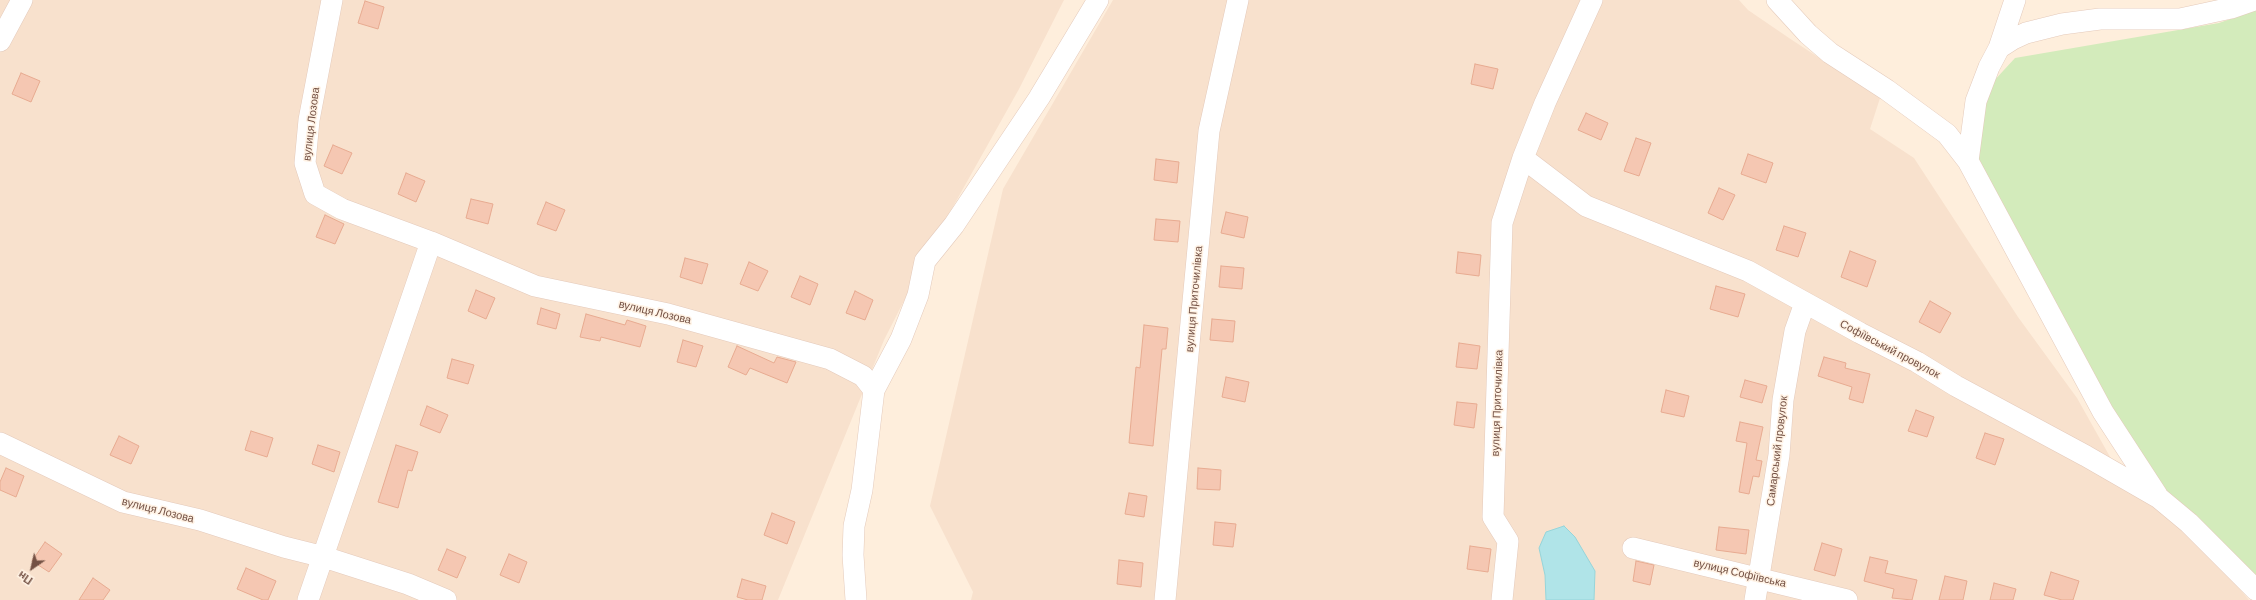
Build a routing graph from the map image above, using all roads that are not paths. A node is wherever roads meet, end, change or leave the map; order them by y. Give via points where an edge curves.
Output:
1 (22, 0) edge
2 (332, 0) edge
3 (1098, 0) edge
4 (1238, 0) edge
5 (1592, 0) edge
6 (1777, 0) edge
7 (2015, 0) edge
8 (2254, 0) edge
9 (0, 41) edge
10 (1999, 48) junction
11 (1523, 158) junction
12 (1968, 161) junction
13 (431, 242) junction
14 (1805, 303) junction
15 (874, 390) junction
16 (0, 443) edge
17 (2159, 498) junction
18 (1633, 548) dead end
19 (324, 557) junction
20 (1759, 577) junction
21 (2256, 590) edge
22 (308, 600) edge
23 (446, 600) edge
24 (856, 600) edge
25 (1165, 600) edge
26 (1502, 600) edge
27 (1755, 600) edge
28 (1847, 600) edge

1 - 9 street
2 - 13 street, вулиця Лозова via 309,120 305,163 315,194 342,209
3 - 15 street via 1014,136 954,225 925,261 918,295 902,339
4 - 25 street, вулиця Приточилівка via 1209,131
5 - 11 street, вулиця Приточилівка via 1544,103
6 - 12 street via 1808,34 1830,53 1887,90 1946,134
7 - 10 street
8 - 10 street via 2231,8 2180,19 2100,19 2062,24 2026,33
10 - 12 street via 1976,101
11 - 14 street, Софіївський провулок via 1574,198 1597,212 1748,271
11 - 26 street, вулиця Приточилівка via 1502,223 1493,517 1508,541
12 - 17 street via 2103,412
13 - 15 street, вулиця Лозова via 535,286 668,314 830,359 863,376
13 - 19 street
14 - 17 street, Софіївський провулок via 1917,362
14 - 20 street, Самарський провулок via 1795,331 1782,400 1779,455
15 - 24 street via 862,490 854,526
16 - 19 street, вулиця Лозова via 123,502 200,520
17 - 21 street, Софіївський провулок via 2189,523
18 - 20 street, вулиця Софіївська
19 - 22 street
19 - 23 street, вулиця Лозова via 408,584
20 - 27 street, Самарський провулок
20 - 28 street, вулиця Софіївська

